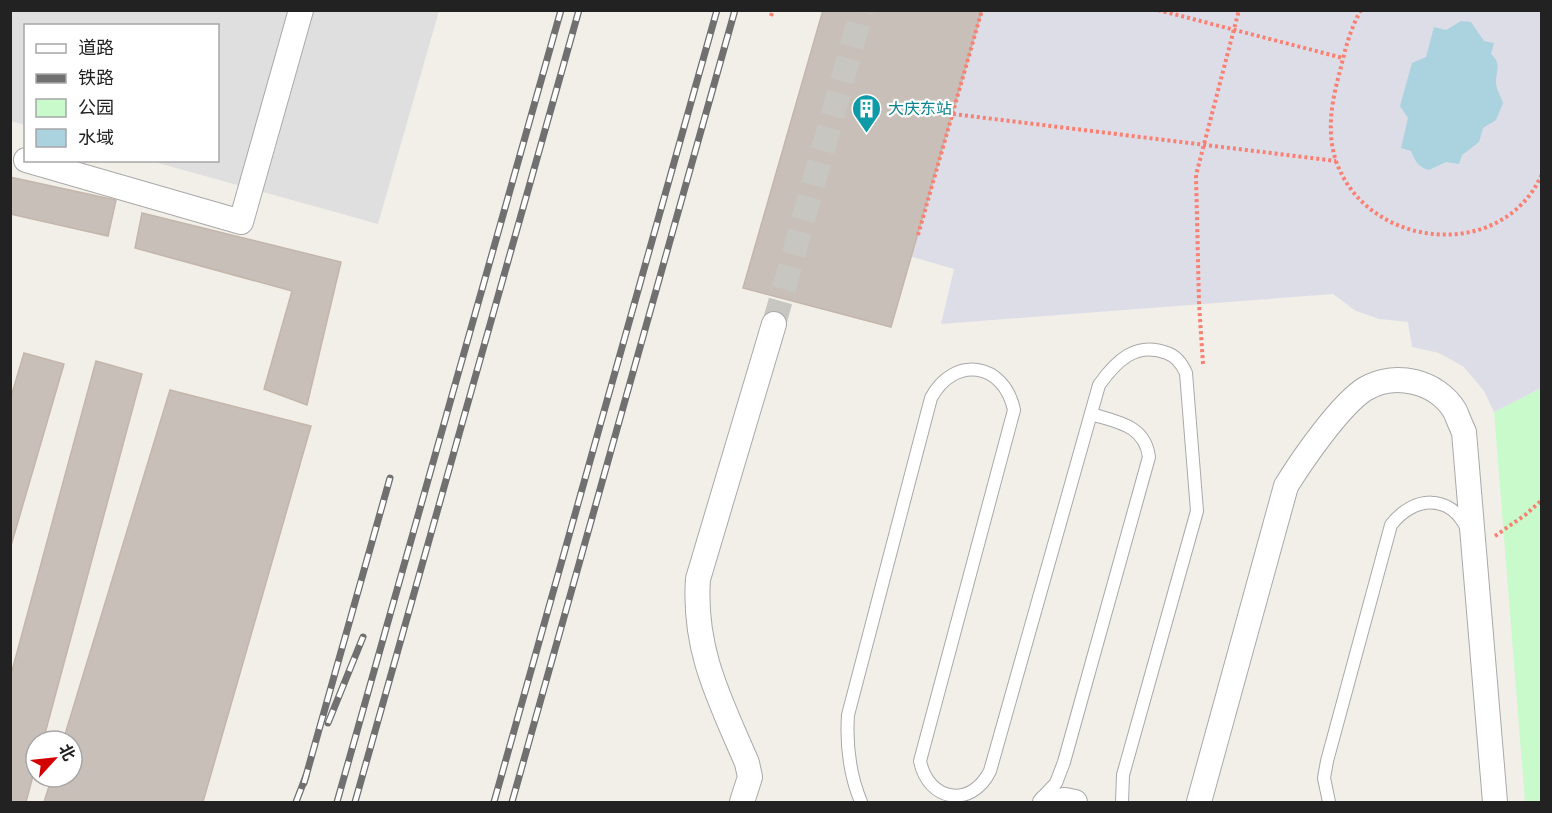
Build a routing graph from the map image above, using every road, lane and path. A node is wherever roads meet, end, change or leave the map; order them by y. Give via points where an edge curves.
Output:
1 (301, 10) edge
2 (982, 10) edge
3 (1158, 10) edge
4 (1239, 10) edge
5 (1361, 10) edge
6 (1234, 28) junction
7 (1343, 58) junction
8 (953, 114) junction
9 (1205, 145) junction
10 (1336, 161) junction
11 (33, 162) edge
12 (1542, 174) edge
13 (918, 235) dead end
14 (774, 324) tunnel mouth
15 (1204, 376) dead end
16 (1091, 414) junction
17 (1542, 500) edge
18 (1494, 536) dead end
19 (1475, 565) junction
20 (1494, 795) edge
21 (742, 802) edge
22 (861, 802) edge
23 (1037, 802) edge
24 (1046, 802) edge
25 (1075, 802) edge
26 (1122, 802) edge
27 (1198, 802) edge
28 (1329, 802) edge

1 - 11 street via 241,222
2 - 8 path
3 - 6 path
4 - 6 path
5 - 7 path via 1352,25
6 - 7 path
6 - 9 path
7 - 10 path via 1330,129
8 - 9 path
8 - 13 path
9 - 10 path
9 - 15 path via 1196,175 1198,304
10 - 12 path via 1352,190 1375,214 1404,229 1441,236 1478,230 1511,213
14 - 21 street via 698,579 696,608 707,670 747,763 750,777
16 - 22 lane via 990,771 978,788 948,795 928,783 920,761 922,749 1014,410 1004,384 980,370 956,372 937,387 848,715 846,746 853,784
16 - 23 lane via 1135,429 1148,446 1149,457 1064,762 1056,783
16 - 26 lane via 1099,385 1124,357 1141,349 1157,349 1183,364 1197,511 1123,775
17 - 18 path
19 - 20 street
19 - 27 street via 1464,432 1454,411 1440,394 1420,383 1400,380 1366,389 1350,401 1286,486
19 - 28 lane via 1463,520 1441,504 1426,502 1412,506 1391,525 1328,760 1324,778
24 - 25 street

